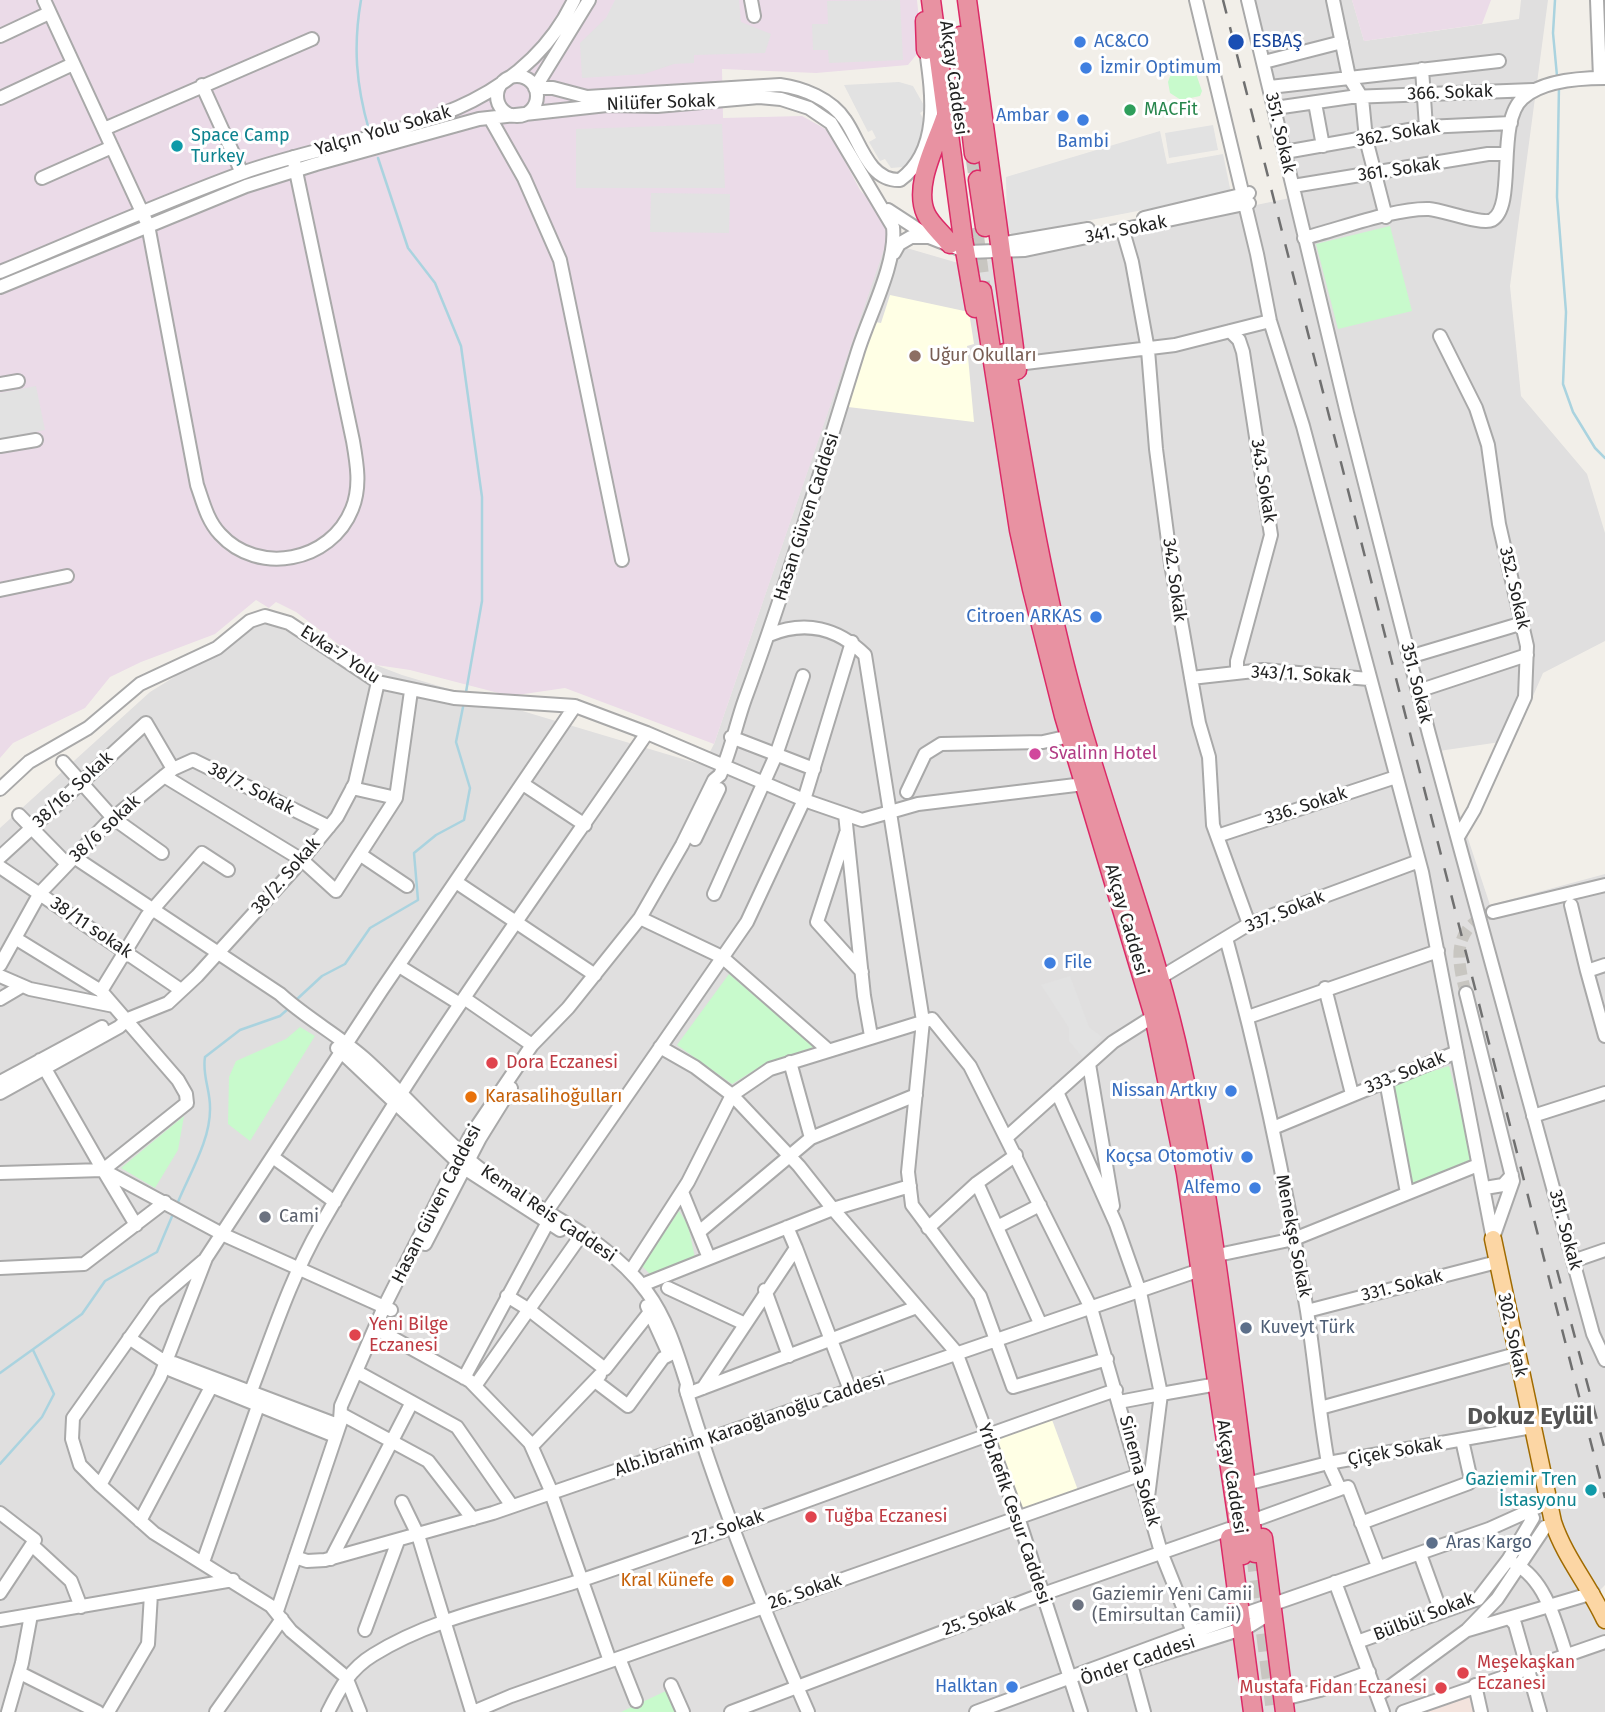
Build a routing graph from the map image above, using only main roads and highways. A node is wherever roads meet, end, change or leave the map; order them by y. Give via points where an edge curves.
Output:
1 (926, 0) edge
2 (931, 0) edge
3 (943, 0) edge
4 (956, 0) edge
5 (967, 0) edge
6 (926, 50) road end
7 (946, 115) junction
8 (973, 181) tunnel mouth
9 (979, 227) tunnel mouth
10 (950, 244) road end
11 (988, 290) junction
12 (1026, 530) junction
13 (1493, 1239) road end
14 (1218, 1339) junction
15 (1543, 1515) junction
16 (1249, 1561) junction
17 (1599, 1593) edge
18 (1605, 1619) edge
19 (1284, 1705) edge
20 (1253, 1712) edge

1 - 6 highway
2 - 7 highway
3 - 4 highway, Akçay Caddesi via 969,155
5 - 11 highway via 1000,248
7 - 10 highway via 924,181 922,204
7 - 11 highway via 967,252
8 - 9 highway
11 - 12 highway, Akçay Caddesi
11 - 12 highway via 1017,365 1034,487
12 - 14 highway, Akçay Caddesi via 1070,736 1154,1016 1186,1173 1200,1270
12 - 14 highway, Akçay Caddesi via 1124,858 1186,1090 1213,1256
13 - 15 main road, 302. Sokak via 1532,1427
14 - 16 highway, Akçay Caddesi
14 - 16 highway via 1245,1419 1255,1482 1260,1518
14 - 16 highway via 1212,1385 1229,1529
15 - 17 main road, 302. Sokak
15 - 17 main road, 302. Sokak via 1563,1550
16 - 19 highway via 1271,1605
16 - 20 highway via 1241,1621
17 - 18 main road, 302. Sokak

